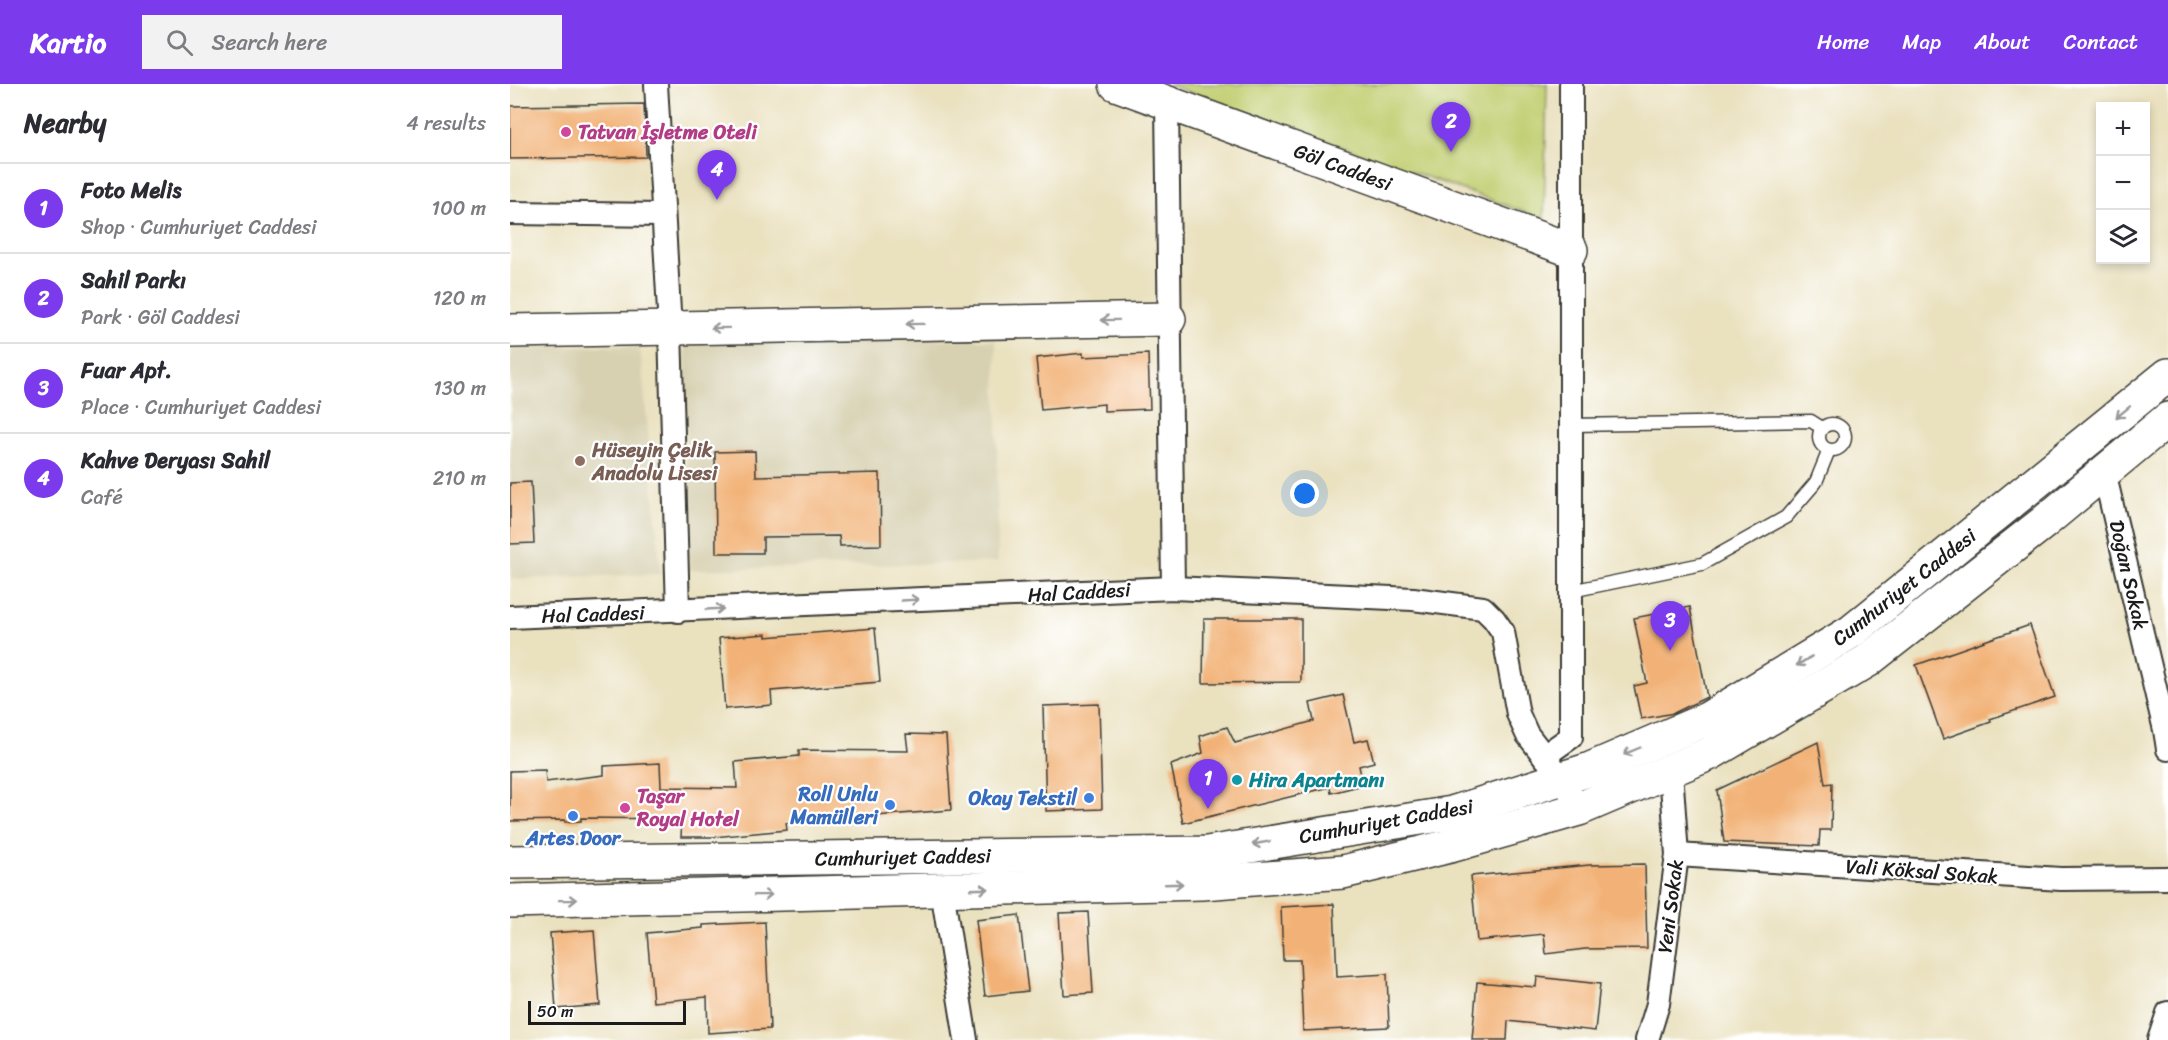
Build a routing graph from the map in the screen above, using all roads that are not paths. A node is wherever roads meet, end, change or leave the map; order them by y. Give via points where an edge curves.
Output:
1 (656, 84) edge
2 (1116, 84) edge
3 (1571, 84) edge
4 (1167, 103) junction
5 (510, 213) edge
6 (662, 215) junction
7 (1571, 250) junction
8 (1169, 319) junction
9 (670, 329) junction
10 (510, 332) edge
11 (2168, 375) edge
12 (2168, 419) edge
13 (1571, 426) junction
14 (1822, 428) junction
15 (1829, 450) junction
16 (2104, 472) junction
17 (1173, 588) junction
18 (1571, 591) junction
19 (678, 611) junction
20 (510, 617) edge
21 (2167, 735) edge
22 (1553, 767) junction
23 (1671, 771) junction
24 (1580, 809) junction
25 (1677, 855) junction
26 (510, 862) edge
27 (2168, 878) edge
28 (942, 890) junction
29 (510, 901) edge
30 (2168, 1013) edge
31 (966, 1040) edge
32 (1647, 1040) edge
33 (2159, 1040) edge

1 - 6 street
2 - 4 main road, Göl Caddesi
3 - 7 street
4 - 7 main road, Göl Caddesi
4 - 8 street
5 - 6 street
6 - 9 street
7 - 13 street
8 -> 9 main road
8 - 17 street
9 - 10 main road
9 - 19 street
11 -> 22 main road, Cumhuriyet Caddesi via 1851,632 1707,719 1588,770
12 - 16 main road, Cumhuriyet Caddesi
13 - 14 lane via 1811,421
13 - 18 street
14 - 15 lane via 1818,440
14 - 15 lane via 1835,424 1845,435 1843,445
15 - 18 lane via 1816,482 1786,517 1702,564
16 - 21 street, Doğan Sokak
16 - 23 main road, Cumhuriyet Caddesi via 1867,661 1711,753
19 -> 17 street, Hal Caddesi
17 - 22 street, Hal Caddesi via 1413,599 1483,608 1503,633 1518,714 1527,734
18 - 22 street via 1571,737
19 - 20 street, Hal Caddesi
22 - 24 street, Hal Caddesi
22 -> 26 main road, Cumhuriyet Caddesi via 1452,813 1207,853
23 - 24 main road, Cumhuriyet Caddesi
23 - 25 street, Yeni Sokak
28 -> 24 main road, Cumhuriyet Caddesi via 1202,883 1343,872
25 - 27 street, Vali Köksal Sokak via 2061,879
25 - 32 street, Yeni Sokak via 1658,1004
29 -> 28 main road, Cumhuriyet Caddesi
28 - 31 street
30 - 33 street

